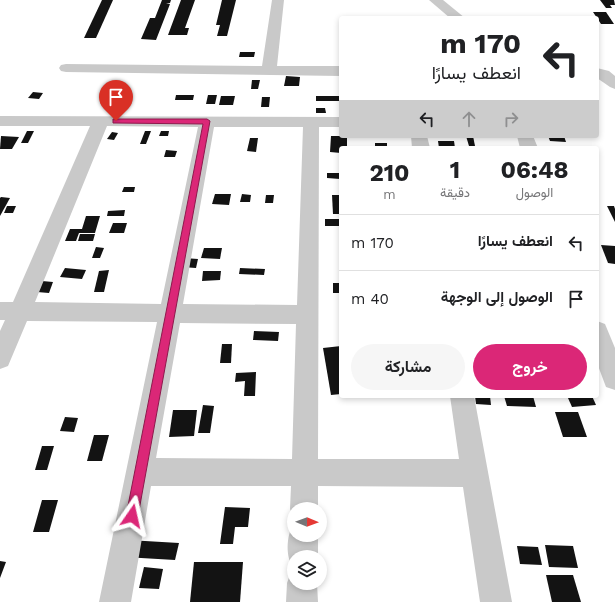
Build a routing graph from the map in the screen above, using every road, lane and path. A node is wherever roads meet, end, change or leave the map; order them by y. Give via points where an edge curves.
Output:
1 (278, 0) edge
2 (435, 0) edge
3 (455, 16) edge
4 (66, 68) dead end
5 (269, 70) junction
6 (339, 71) edge
7 (599, 73) edge
8 (615, 84) edge
9 (0, 121) edge
10 (101, 121) junction
11 (207, 121) junction
12 (311, 122) junction
13 (339, 122) edge
14 (10, 311) edge
15 (170, 314) junction
16 (307, 316) junction
17 (599, 335) edge
18 (0, 358) edge
19 (615, 379) edge
20 (462, 398) edge
21 (140, 472) junction
22 (304, 473) junction
23 (475, 473) junction
24 (304, 502) edge
25 (302, 590) edge
26 (115, 602) edge
27 (302, 602) edge
28 (496, 602) edge

1 - 5 street
2 - 3 street
4 - 5 street
5 - 6 street
7 - 8 street via 604,74
9 - 10 street
10 - 11 street
10 - 14 street
11 - 12 street
11 - 15 street
12 - 13 street
12 - 16 street
14 - 15 street
14 - 18 street
15 - 16 street
15 - 21 street
16 - 22 street
17 - 19 street
20 - 23 street
21 - 22 street
21 - 26 street
22 - 23 street
22 - 24 street
23 - 28 street
25 - 27 street

